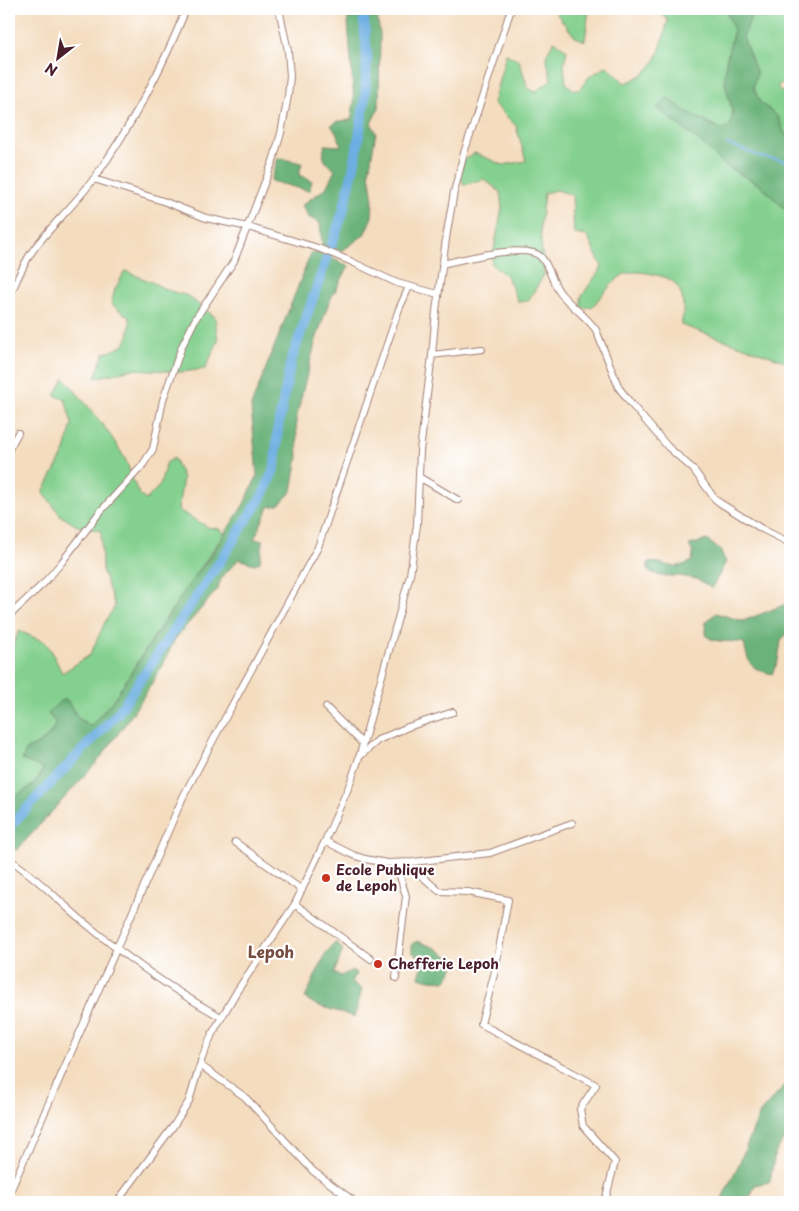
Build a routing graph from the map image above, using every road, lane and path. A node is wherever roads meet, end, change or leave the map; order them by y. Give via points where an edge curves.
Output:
1 (186, 9) edge
2 (279, 9) edge
3 (511, 9) edge
4 (94, 178) junction
5 (248, 227) junction
6 (442, 264) junction
7 (409, 288) junction
8 (438, 294) junction
9 (9, 297) edge
10 (482, 349) dead end
11 (432, 355) junction
12 (18, 433) dead end
13 (9, 449) edge
14 (419, 477) junction
15 (458, 500) dead end
16 (790, 543) edge
17 (9, 616) edge
18 (326, 707) dead end
19 (453, 712) dead end
20 (362, 743) junction
21 (358, 758) junction
22 (572, 822) dead end
23 (325, 841) junction
24 (235, 842) dead end
25 (9, 859) edge
26 (396, 863) junction
27 (302, 890) junction
28 (295, 904) junction
29 (118, 949) junction
30 (371, 959) dead end
31 (396, 978) dead end
32 (221, 1018) junction
33 (200, 1064) junction
34 (9, 1194) edge
35 (117, 1202) edge
36 (355, 1202) edge
37 (609, 1202) edge

1 - 4 street via 165,59
2 - 5 street via 288,51 288,96 273,161
3 - 6 street via 458,176
4 - 5 street via 206,218
4 - 9 street via 32,252
5 - 7 street via 318,248
5 - 17 street via 234,261 196,318 182,346 148,458 98,513 44,583
6 - 8 street
6 - 16 street via 512,251 540,256 562,295 596,330 616,384 668,447 693,468 720,503
7 - 8 street
7 - 29 street via 394,323 318,548 183,797
8 - 11 street
10 - 11 street
11 - 14 street
12 - 13 street
14 - 15 street
14 - 20 street via 410,575
18 - 20 street
19 - 21 street via 378,740
20 - 21 street
21 - 23 street
22 - 26 street via 490,853
23 - 26 street via 353,856
23 - 27 street
24 - 27 street
25 - 29 street
26 - 31 street via 406,896
26 - 37 street via 417,872 439,891 468,892 508,900 481,1024 596,1085 580,1109 583,1126 615,1162 606,1197
27 - 28 street
28 - 30 street
28 - 32 street
29 - 32 street via 166,985
29 - 34 street
32 - 33 street
33 - 35 street via 183,1112
33 - 36 street via 245,1097 300,1159

